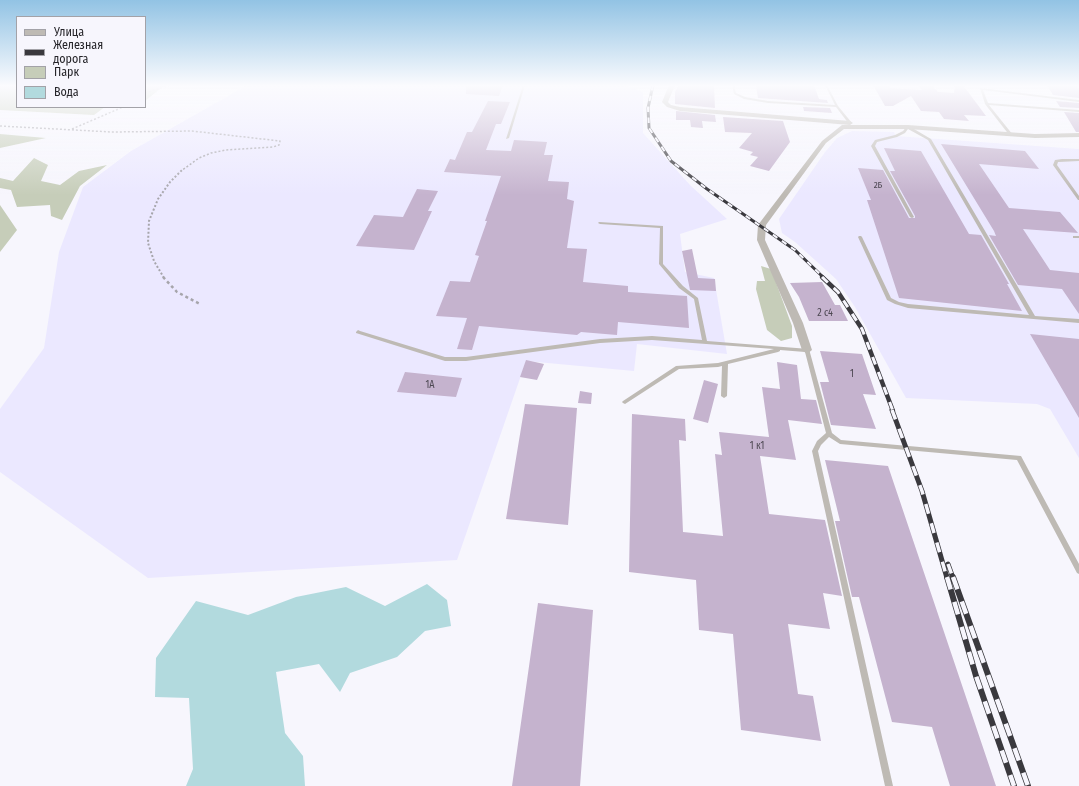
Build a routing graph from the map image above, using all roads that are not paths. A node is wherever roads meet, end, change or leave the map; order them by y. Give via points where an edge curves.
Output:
1 (512, 122) edge
2 (816, 122) edge
3 (849, 122) edge
4 (1002, 122) edge
5 (851, 125) junction
6 (908, 127) junction
7 (1079, 134) edge
8 (1012, 135) junction
9 (507, 138) dead end
10 (1079, 160) edge
11 (1079, 199) edge
12 (912, 216) dead end
13 (600, 223) dead end
14 (860, 237) dead end
15 (1033, 317) junction
16 (1079, 322) edge
17 (358, 332) dead end
18 (705, 342) junction
19 (784, 348) junction
20 (806, 350) junction
21 (725, 363) junction
22 (724, 396) dead end
23 (625, 402) dead end
24 (829, 434) junction
25 (1079, 571) edge
26 (890, 786) edge

1 - 9 lane
2 - 5 street
3 - 5 lane
4 - 8 lane
5 - 6 street
5 - 20 street via 842,127 824,142 762,225 761,240 798,323
6 - 8 street
6 - 12 lane via 896,136 876,141 873,146
6 - 15 lane via 929,139
7 - 8 street
10 - 11 lane via 1056,161 1055,165
13 - 18 lane via 662,227 661,264 681,287 696,298
14 - 15 lane via 886,293 897,303
15 - 16 lane
17 - 18 lane via 445,359 466,359 600,341 652,338
18 - 19 lane
19 - 20 lane
19 - 21 lane
20 - 24 lane
21 - 22 lane
21 - 23 lane via 678,367
24 - 25 lane via 840,442 1019,458
24 - 26 lane via 815,451

